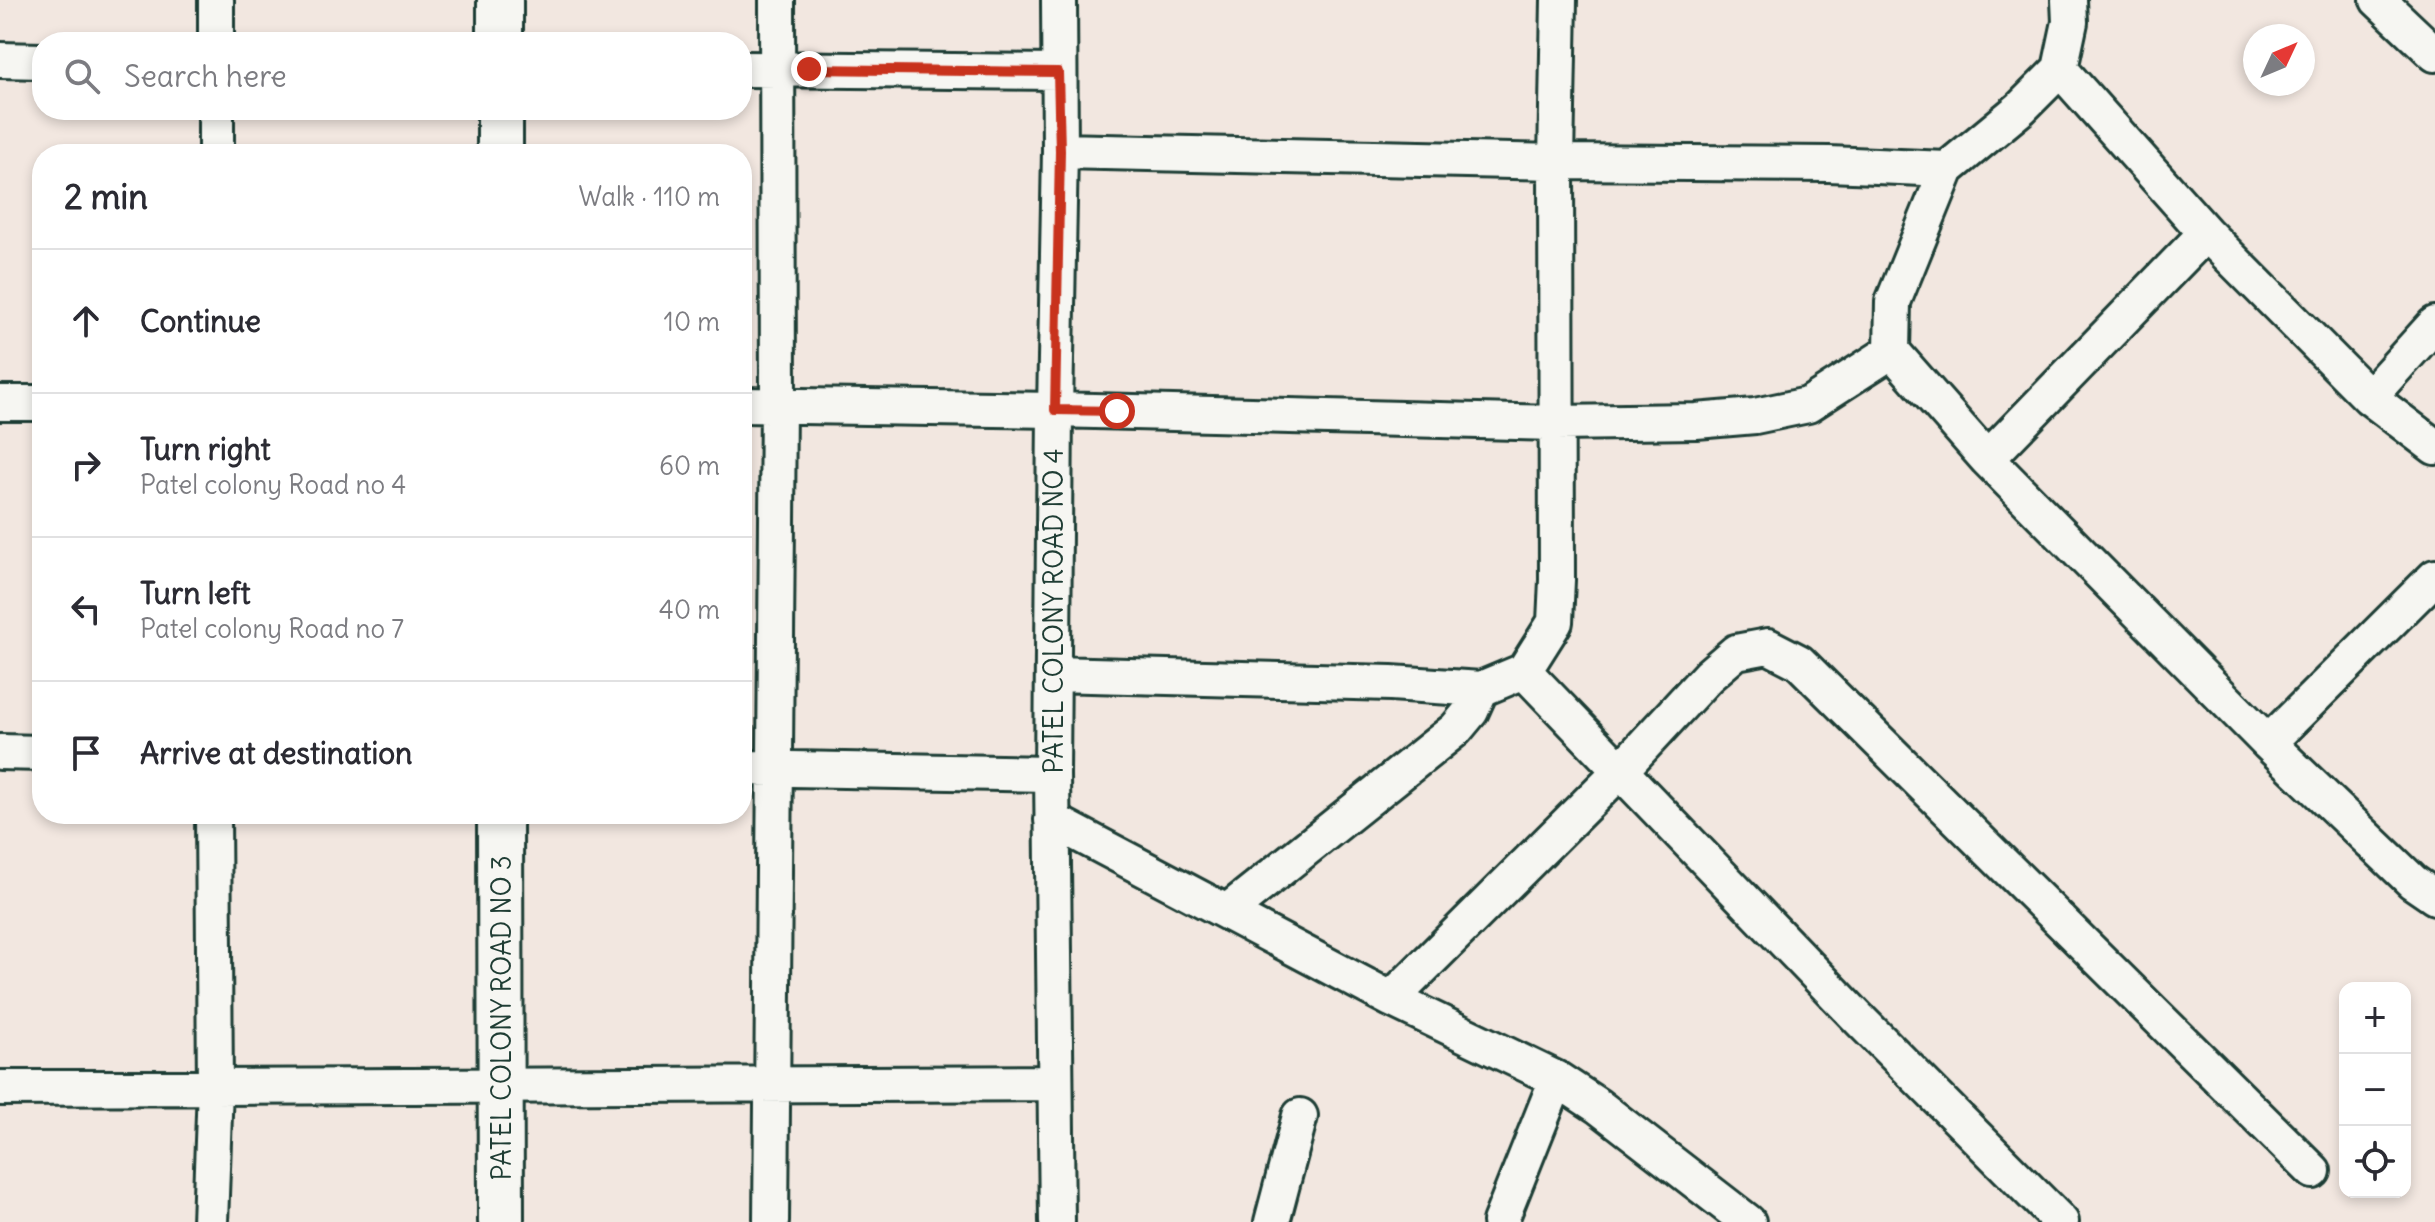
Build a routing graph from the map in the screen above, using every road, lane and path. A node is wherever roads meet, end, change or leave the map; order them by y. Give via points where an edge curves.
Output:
1 (216, 0) edge
2 (500, 0) edge
3 (777, 0) edge
4 (1059, 0) edge
5 (1559, 0) edge
6 (2378, 0) edge
7 (2077, 7) edge
8 (216, 32) edge
9 (500, 32) edge
10 (2435, 54) edge
11 (0, 60) edge
12 (32, 61) edge
13 (752, 69) edge
14 (778, 69) junction
15 (2060, 69) junction
16 (1058, 72) junction
17 (216, 120) edge
18 (500, 120) edge
19 (216, 144) edge
20 (500, 144) edge
21 (1060, 151) junction
22 (1556, 162) junction
23 (1947, 169) junction
24 (2206, 233) junction
25 (2435, 324) edge
26 (1892, 351) junction
27 (2369, 397) junction
28 (0, 403) edge
29 (32, 403) edge
30 (778, 404) junction
31 (752, 405) edge
32 (1055, 410) junction
33 (1557, 423) junction
34 (2435, 447) edge
35 (1987, 459) junction
36 (2435, 577) edge
37 (1524, 671) junction
38 (1053, 674) junction
39 (1481, 689) junction
40 (2268, 743) junction
41 (0, 752) edge
42 (32, 753) edge
43 (758, 768) edge
44 (1620, 771) junction
45 (1052, 774) junction
46 (1052, 820) junction
47 (213, 824) edge
48 (500, 824) edge
49 (2435, 897) edge
50 (1228, 911) junction
51 (1391, 999) junction
52 (1557, 1079) junction
53 (1055, 1083) junction
54 (772, 1084) junction
55 (501, 1086) junction
56 (215, 1087) junction
57 (0, 1088) edge
58 (1300, 1116) dead end
59 (2313, 1171) dead end
60 (1511, 1217) edge
61 (210, 1222) edge
62 (501, 1222) edge
63 (771, 1222) edge
64 (1057, 1222) edge
65 (1272, 1222) edge
66 (1748, 1222) edge
67 (2061, 1222) edge

1 - 8 street
2 - 9 street
3 - 14 street
4 - 16 street, PATEL COLONY ROAD NO 4
5 - 22 street
6 - 10 street
7 - 15 street
11 - 12 street
13 - 14 street
14 - 16 street
14 - 30 street
15 - 23 street
15 - 24 street
16 - 21 street, PATEL COLONY ROAD NO 4
17 - 19 street
18 - 20 street
21 - 22 street
21 - 32 street, PATEL COLONY ROAD NO 4
22 - 23 street
22 - 33 street
23 - 26 street via 1893,302
24 - 27 street
24 - 35 street
25 - 27 street
26 - 33 street via 1808,405 1696,421
26 - 35 street
27 - 34 street
28 - 29 street
30 - 31 street
30 - 32 street
30 - 43 street
32 - 33 street
32 - 38 street, PATEL COLONY ROAD NO 4
33 - 37 street via 1555,622
35 - 40 street
36 - 40 street
37 - 39 street
37 - 44 street
38 - 39 street
38 - 45 street, PATEL COLONY ROAD NO 4
39 - 50 street via 1456,729
40 - 49 street
41 - 42 street
43 - 45 street
43 - 54 street
44 - 51 street
44 - 59 street via 1736,652 1768,646 1799,662
44 - 67 street
45 - 46 street, PATEL COLONY ROAD NO 4
46 - 50 street
46 - 53 street, PATEL COLONY ROAD NO 4
47 - 56 street
48 - 55 street, PATEL COLONY ROAD NO 3
50 - 51 street
51 - 52 street
52 - 60 street
52 - 66 street
53 - 54 street
53 - 64 street, PATEL COLONY ROAD NO 4
54 - 55 street
54 - 63 street
55 - 56 street
55 - 62 street, PATEL COLONY ROAD NO 3
56 - 57 street
56 - 61 street
58 - 65 street

